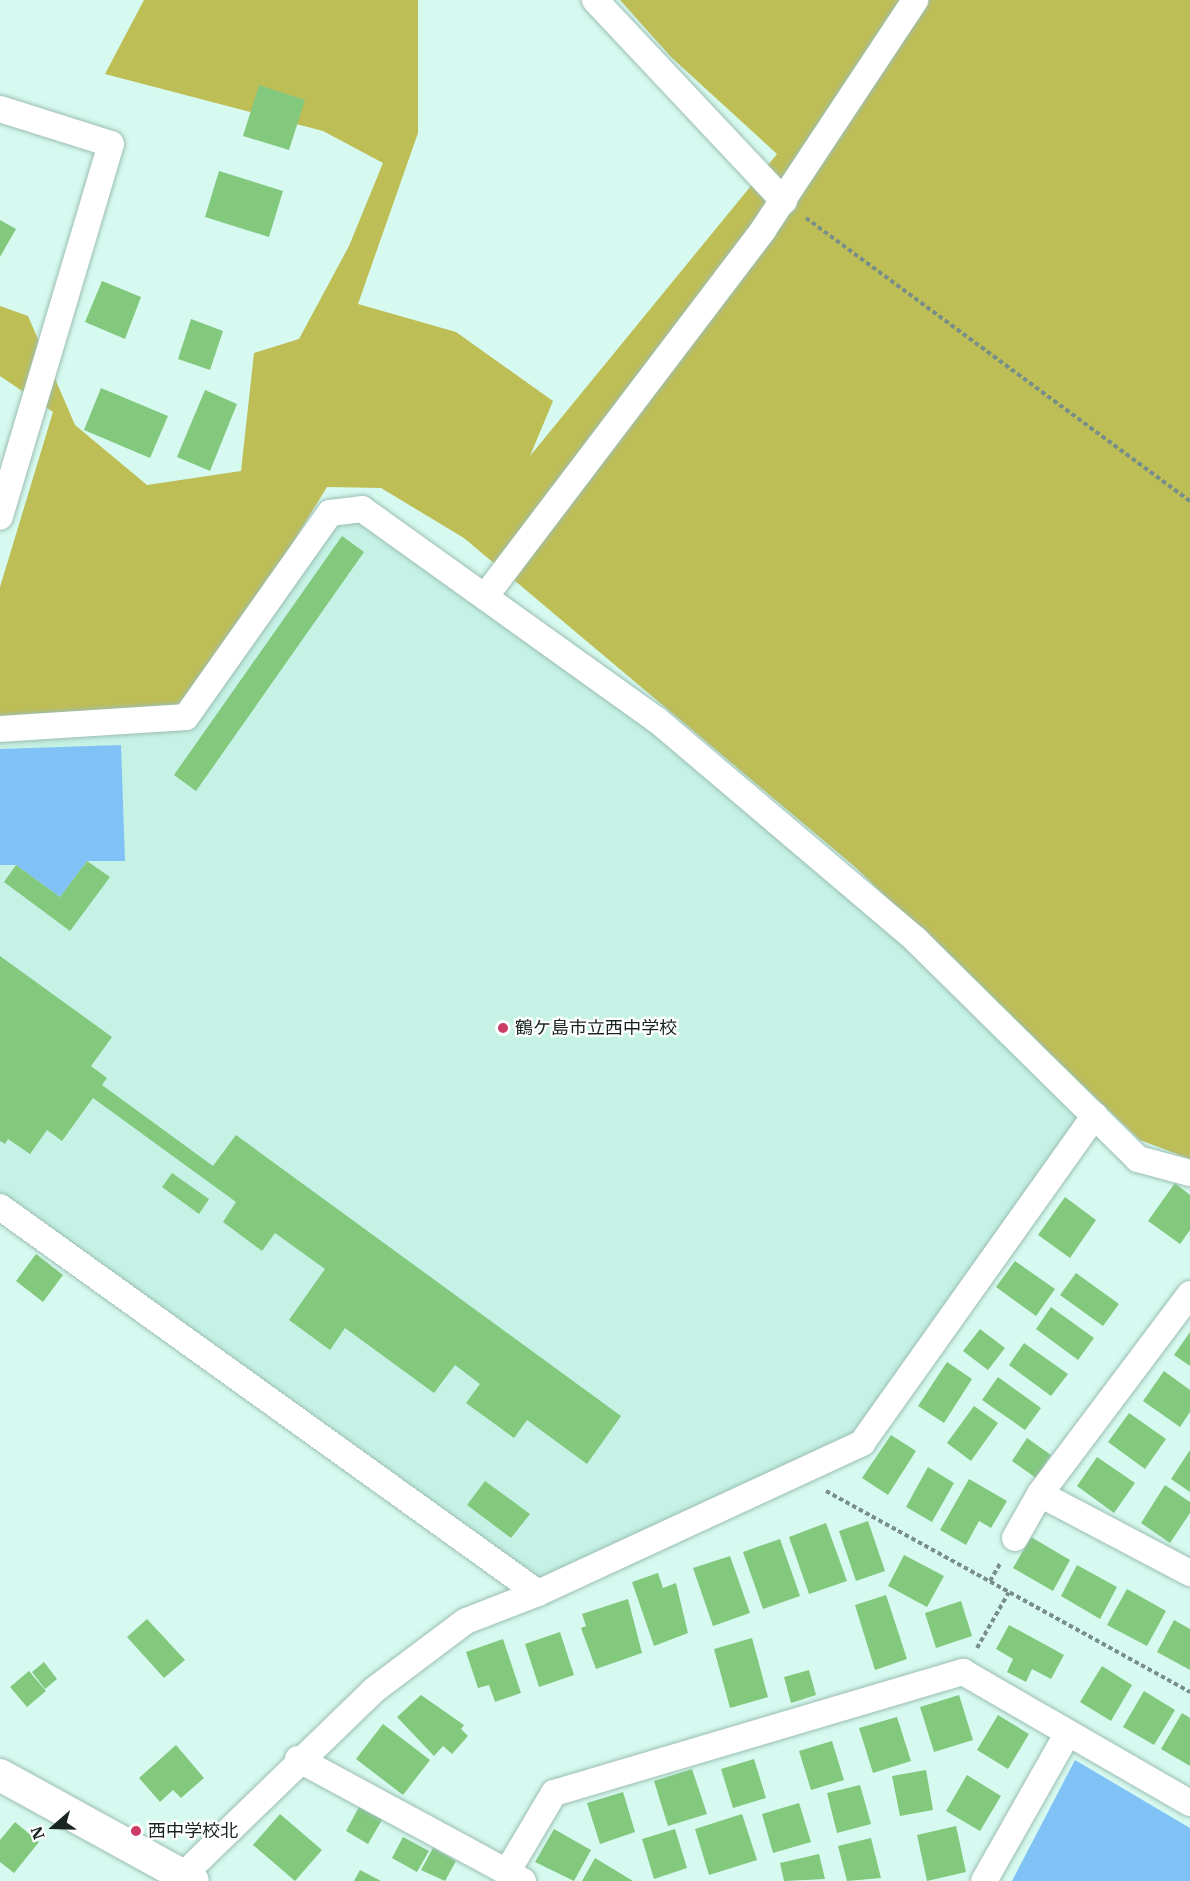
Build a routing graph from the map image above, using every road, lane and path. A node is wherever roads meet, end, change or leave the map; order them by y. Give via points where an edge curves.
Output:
1 (595, 0) edge
2 (915, 0) edge
3 (0, 109) edge
4 (784, 201) junction
5 (1190, 501) edge
6 (0, 517) edge
7 (487, 594) junction
8 (0, 729) edge
9 (1095, 1115) junction
10 (1190, 1173) edge
11 (0, 1207) edge
12 (1190, 1294) edge
13 (796, 1474) junction
14 (1040, 1494) junction
15 (1015, 1538) dead end
16 (1190, 1573) edge
17 (1009, 1592) junction
18 (538, 1593) junction
19 (963, 1672) junction
20 (1190, 1692) edge
21 (1067, 1734) junction
22 (298, 1759) junction
23 (0, 1775) edge
24 (1190, 1803) edge
25 (515, 1877) edge
26 (184, 1879) edge
27 (984, 1881) edge

1 - 4 street
2 - 4 street
3 - 6 street via 111,144
4 - 5 path
4 - 7 street
7 - 8 street via 362,509 330,513 186,717
7 - 9 street via 657,720 916,940
9 - 10 street via 1138,1159
9 - 13 street via 862,1443
11 - 18 street
12 - 14 street
13 - 17 path
13 - 18 street
14 - 15 street
14 - 16 street
17 - 19 path
17 - 20 path
18 - 22 street via 465,1621 374,1690
19 - 21 street
19 - 25 street via 554,1793
21 - 24 street
21 - 27 street
22 - 25 street
22 - 26 street
23 - 26 street

